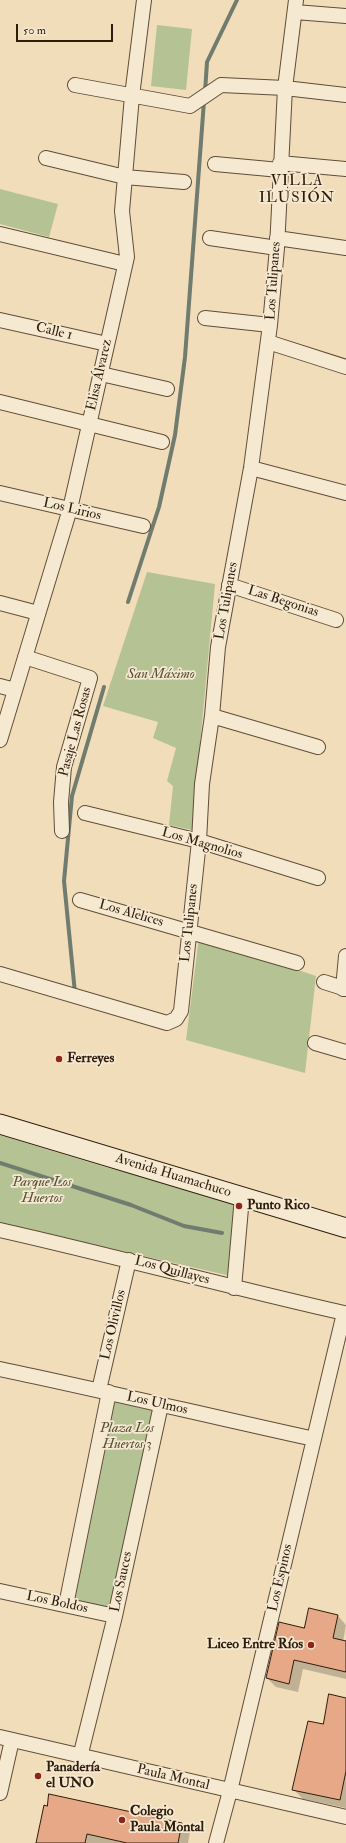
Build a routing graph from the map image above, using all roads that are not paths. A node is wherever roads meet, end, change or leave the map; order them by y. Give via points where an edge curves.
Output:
1 (144, 0) edge
2 (295, 6) edge
3 (346, 16) edge
4 (75, 85) dead end
5 (285, 88) junction
6 (346, 95) edge
7 (132, 96) junction
8 (46, 158) dead end
9 (215, 164) dead end
10 (280, 166) junction
11 (346, 169) edge
12 (125, 177) junction
13 (184, 182) dead end
14 (0, 234) edge
15 (210, 238) dead end
16 (277, 243) junction
17 (346, 248) edge
18 (125, 264) junction
19 (205, 318) dead end
20 (0, 320) edge
21 (270, 325) junction
22 (268, 342) junction
23 (107, 344) junction
24 (346, 367) edge
25 (101, 374) junction
26 (167, 389) dead end
27 (0, 402) edge
28 (89, 424) junction
29 (162, 442) dead end
30 (251, 468) junction
31 (0, 493) edge
32 (346, 494) edge
33 (70, 509) junction
34 (143, 526) dead end
35 (229, 585) junction
36 (0, 603) edge
37 (38, 613) junction
38 (336, 620) dead end
39 (25, 657) junction
40 (0, 686) edge
41 (15, 690) junction
42 (212, 716) junction
43 (0, 740) edge
44 (318, 747) dead end
45 (85, 813) dead end
46 (62, 831) dead end
47 (199, 841) junction
48 (318, 878) dead end
49 (80, 900) dead end
50 (189, 930) junction
51 (346, 956) edge
52 (298, 963) dead end
53 (0, 974) edge
54 (324, 982) dead end
55 (345, 989) edge
56 (315, 1042) dead end
57 (346, 1052) edge
58 (0, 1124) edge
59 (242, 1197) junction
60 (346, 1228) edge
61 (0, 1230) edge
62 (130, 1260) junction
63 (234, 1288) junction
64 (344, 1312) joint
65 (0, 1369) edge
66 (104, 1391) junction
67 (161, 1406) junction
68 (314, 1439) junction
69 (0, 1591) edge
70 (66, 1605) junction
71 (115, 1616) junction
72 (6, 1739) edge
73 (80, 1757) junction
74 (230, 1792) junction
75 (0, 1793) edge
76 (346, 1817) edge
77 (216, 1843) edge

1 - 7 street, Elisa Álvarez
2 - 3 street
2 - 5 street, Los Tulipanes
4 - 7 street
5 - 6 street
5 - 7 street via 221,85 190,106
5 - 10 street, Los Tulipanes
7 - 12 street, Elisa Álvarez
8 - 12 street
9 - 10 street
10 - 11 street
10 - 16 street, Los Tulipanes
12 - 13 street
12 - 18 street, Elisa Álvarez via 122,211 127,257
14 - 18 street
15 - 16 street
16 - 17 street
16 - 21 street, Los Tulipanes
18 - 23 street, Elisa Álvarez
19 - 21 street
20 - 23 street, Calle 1
21 - 22 street, Los Tulipanes
22 - 24 street
22 - 30 street, Los Tulipanes
23 - 25 street, Elisa Álvarez
25 - 26 street
25 - 28 street, Elisa Álvarez
27 - 28 street
28 - 29 street
28 - 33 street, Elisa Álvarez
30 - 32 street
30 - 35 street, Los Tulipanes
31 - 33 street, Los Lirios
33 - 34 street, Los Lirios
33 - 37 street, Elisa Álvarez
35 - 38 street, Las Begonias
35 - 42 street, Los Tulipanes via 218,647
36 - 37 street
37 - 39 street, Elisa Álvarez
39 - 41 street, Elisa Álvarez
39 - 46 street, Pasaje Las Rosas via 90,678 64,766
40 - 41 street
41 - 43 street, Elisa Álvarez
42 - 44 street
42 - 47 street, Los Tulipanes via 202,784
45 - 47 street, Los Magnolios
47 - 48 street, Los Magnolios
47 - 50 street, Los Tulipanes
49 - 50 street, Los Alelices
50 - 52 street, Los Alelices
50 - 53 street, Los Tulipanes via 181,1011 176,1019 167,1023
51 - 55 street
54 - 55 street
56 - 57 street
58 - 59 main road, Avenida Huamachuco
59 - 60 main road, Avenida Huamachuco
59 - 63 street
61 - 62 street, Los Quillayes
62 - 63 street, Los Quillayes
62 - 66 street, Los Olivillos
63 - 64 street, Los Quillayes
64 - 68 street, Los Espinos
65 - 66 street, Los Ulmos
66 - 67 street, Los Ulmos
66 - 70 street
67 - 68 street, Los Ulmos
67 - 71 street, Los Sauces
68 - 74 street, Los Espinos
69 - 70 street, Los Boldos
70 - 71 street, Los Boldos
71 - 73 street, Los Sauces
72 - 73 street, Paula Montal
72 - 75 street
73 - 74 street, Paula Montal
74 - 76 street, Paula Montal
74 - 77 street, Los Espinos

